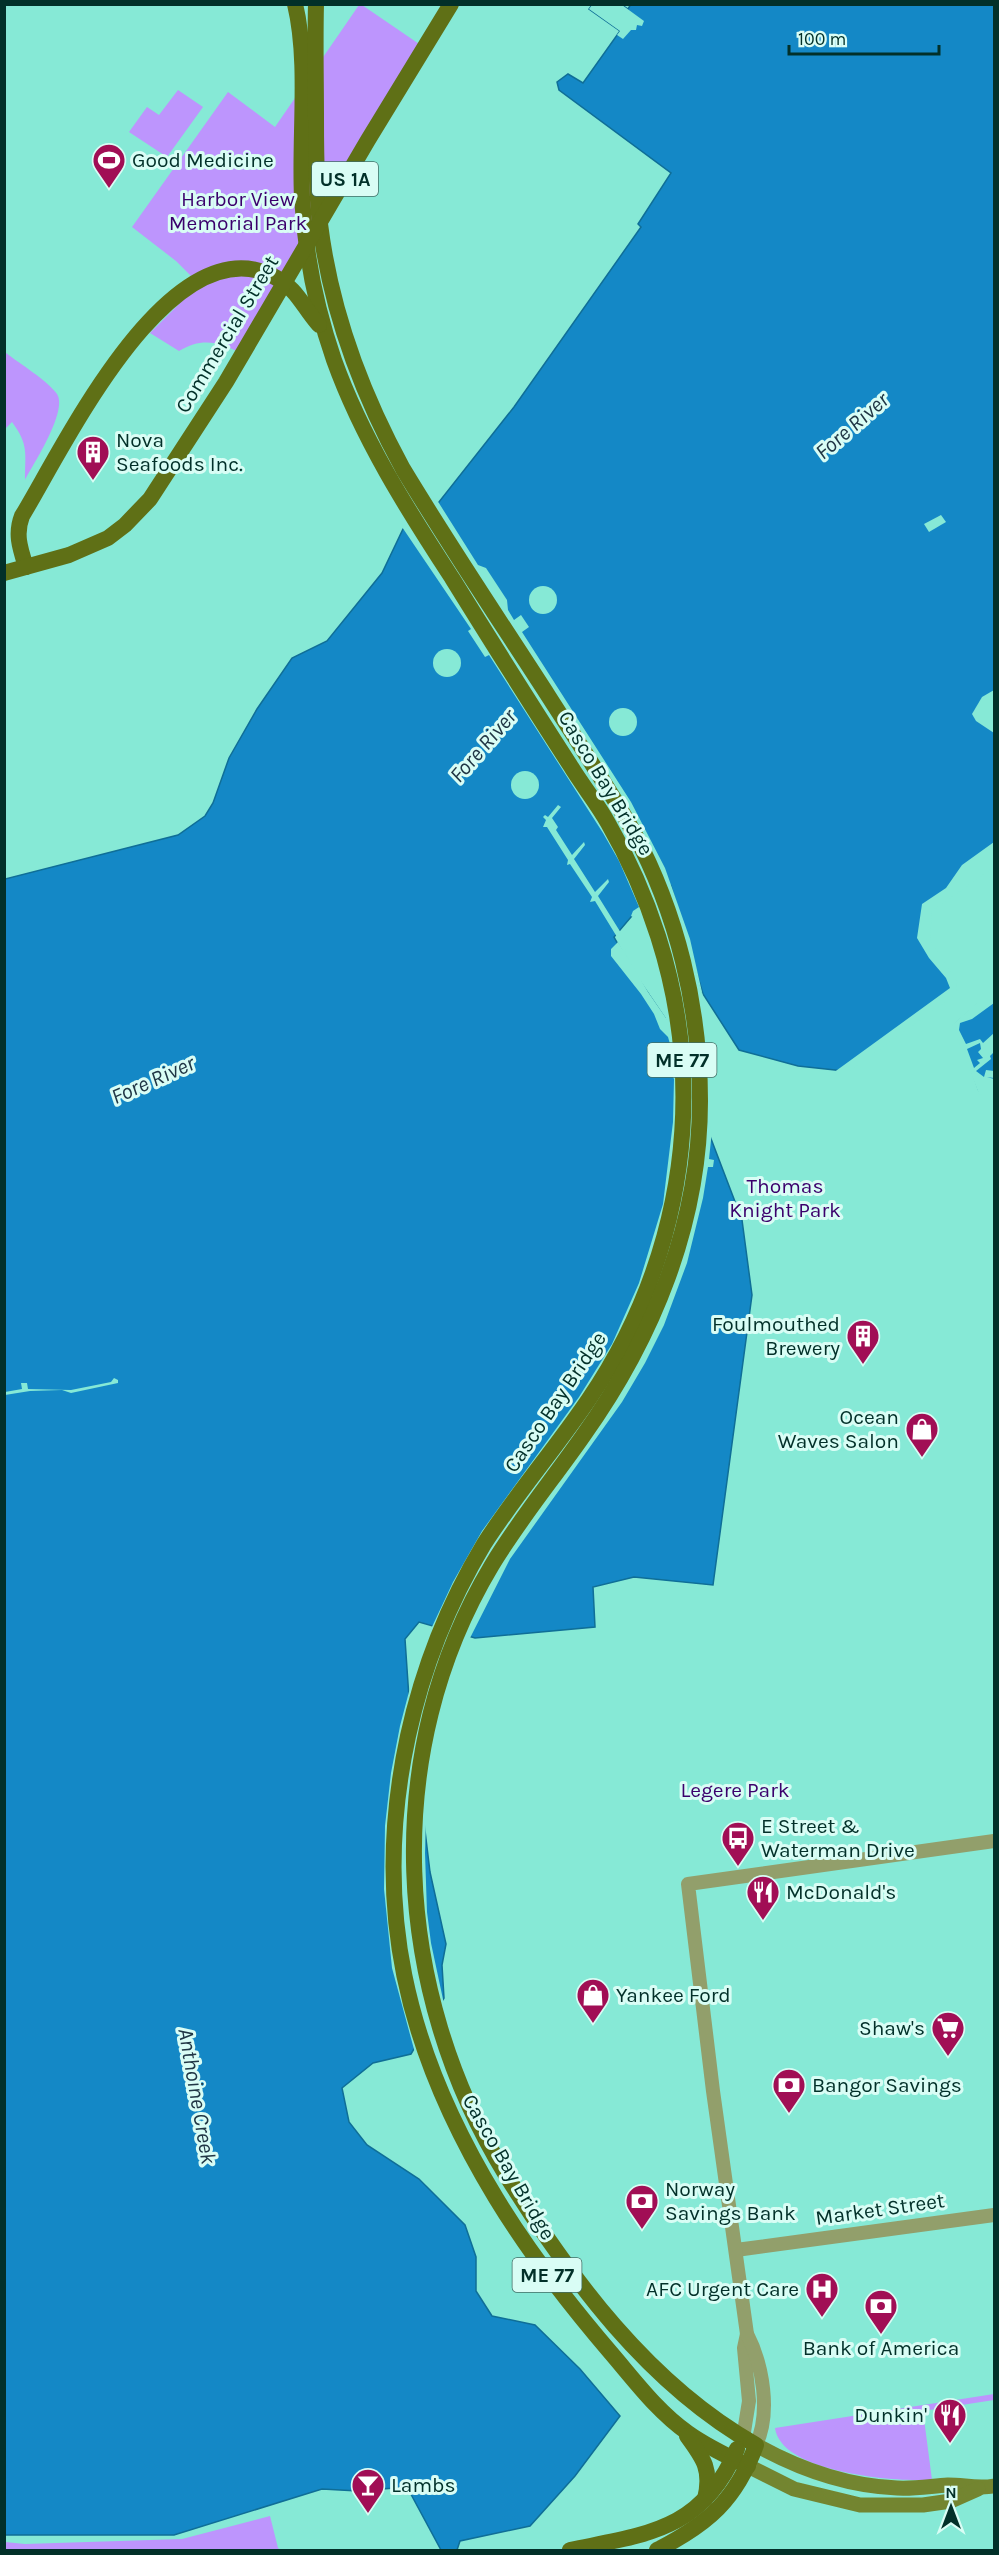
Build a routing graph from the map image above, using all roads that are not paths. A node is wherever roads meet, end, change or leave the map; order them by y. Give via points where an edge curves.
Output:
1 (295, 4) edge
2 (316, 4) edge
3 (451, 4) edge
4 (308, 39) junction
5 (327, 334) junction
6 (26, 567) junction
7 (4, 573) edge
8 (994, 1841) edge
9 (994, 2215) edge
10 (736, 2250) junction
11 (684, 2430) junction
12 (749, 2441) junction
13 (741, 2462) junction
14 (994, 2486) edge
15 (978, 2488) junction
16 (705, 2499) junction
17 (570, 2550) edge
18 (657, 2550) edge

1 - 4 main road, Casco Bay Bridge / ME 77
2 - 4 main road, Casco Bay Bridge / ME 77
3 - 6 main road, Commercial Street / US 1A via 226,382 150,499 125,525 88,548
4 - 5 main road, Casco Bay Bridge / ME 77 via 302,200 310,271
4 - 12 main road, Casco Bay Bridge / ME 77 via 320,222 332,290 355,368 403,470 634,833 673,926 692,1006 698,1053 700,1101 688,1207 648,1327 606,1403 507,1541 473,1598 439,1683 427,1729 413,1836 414,1894 426,1980 443,2041 481,2131 574,2276 684,2396
5 - 6 main road via 290,286 264,273 237,268 210,273 170,301 98,387 22,516 17,528 18,543
5 - 11 main road, Casco Bay Bridge / ME 77 via 334,361 381,464 606,820 632,869 657,932 675,1000 683,1108 677,1180 661,1249 642,1302 613,1362 490,1534 443,1622 426,1665 399,1780 392,1875 395,1923 410,2001 442,2097 472,2157 548,2276 638,2386
6 - 7 main road, US 1A
8 - 10 street via 688,1884
9 - 10 street, Market Street
10 - 12 street via 747,2334 755,2349 762,2390 763,2427
11 - 13 main road, Casco Bay Bridge / ME 77
11 - 16 main road via 707,2466 709,2484
12 - 13 main road
12 - 15 main road, ME 77 via 798,2466 846,2481 898,2488
13 - 15 main road, ME 77 via 794,2488 860,2505 951,2501
13 - 16 main road
13 - 18 main road via 736,2488 709,2519
14 - 15 main road, ME 77
16 - 17 main road via 664,2528

